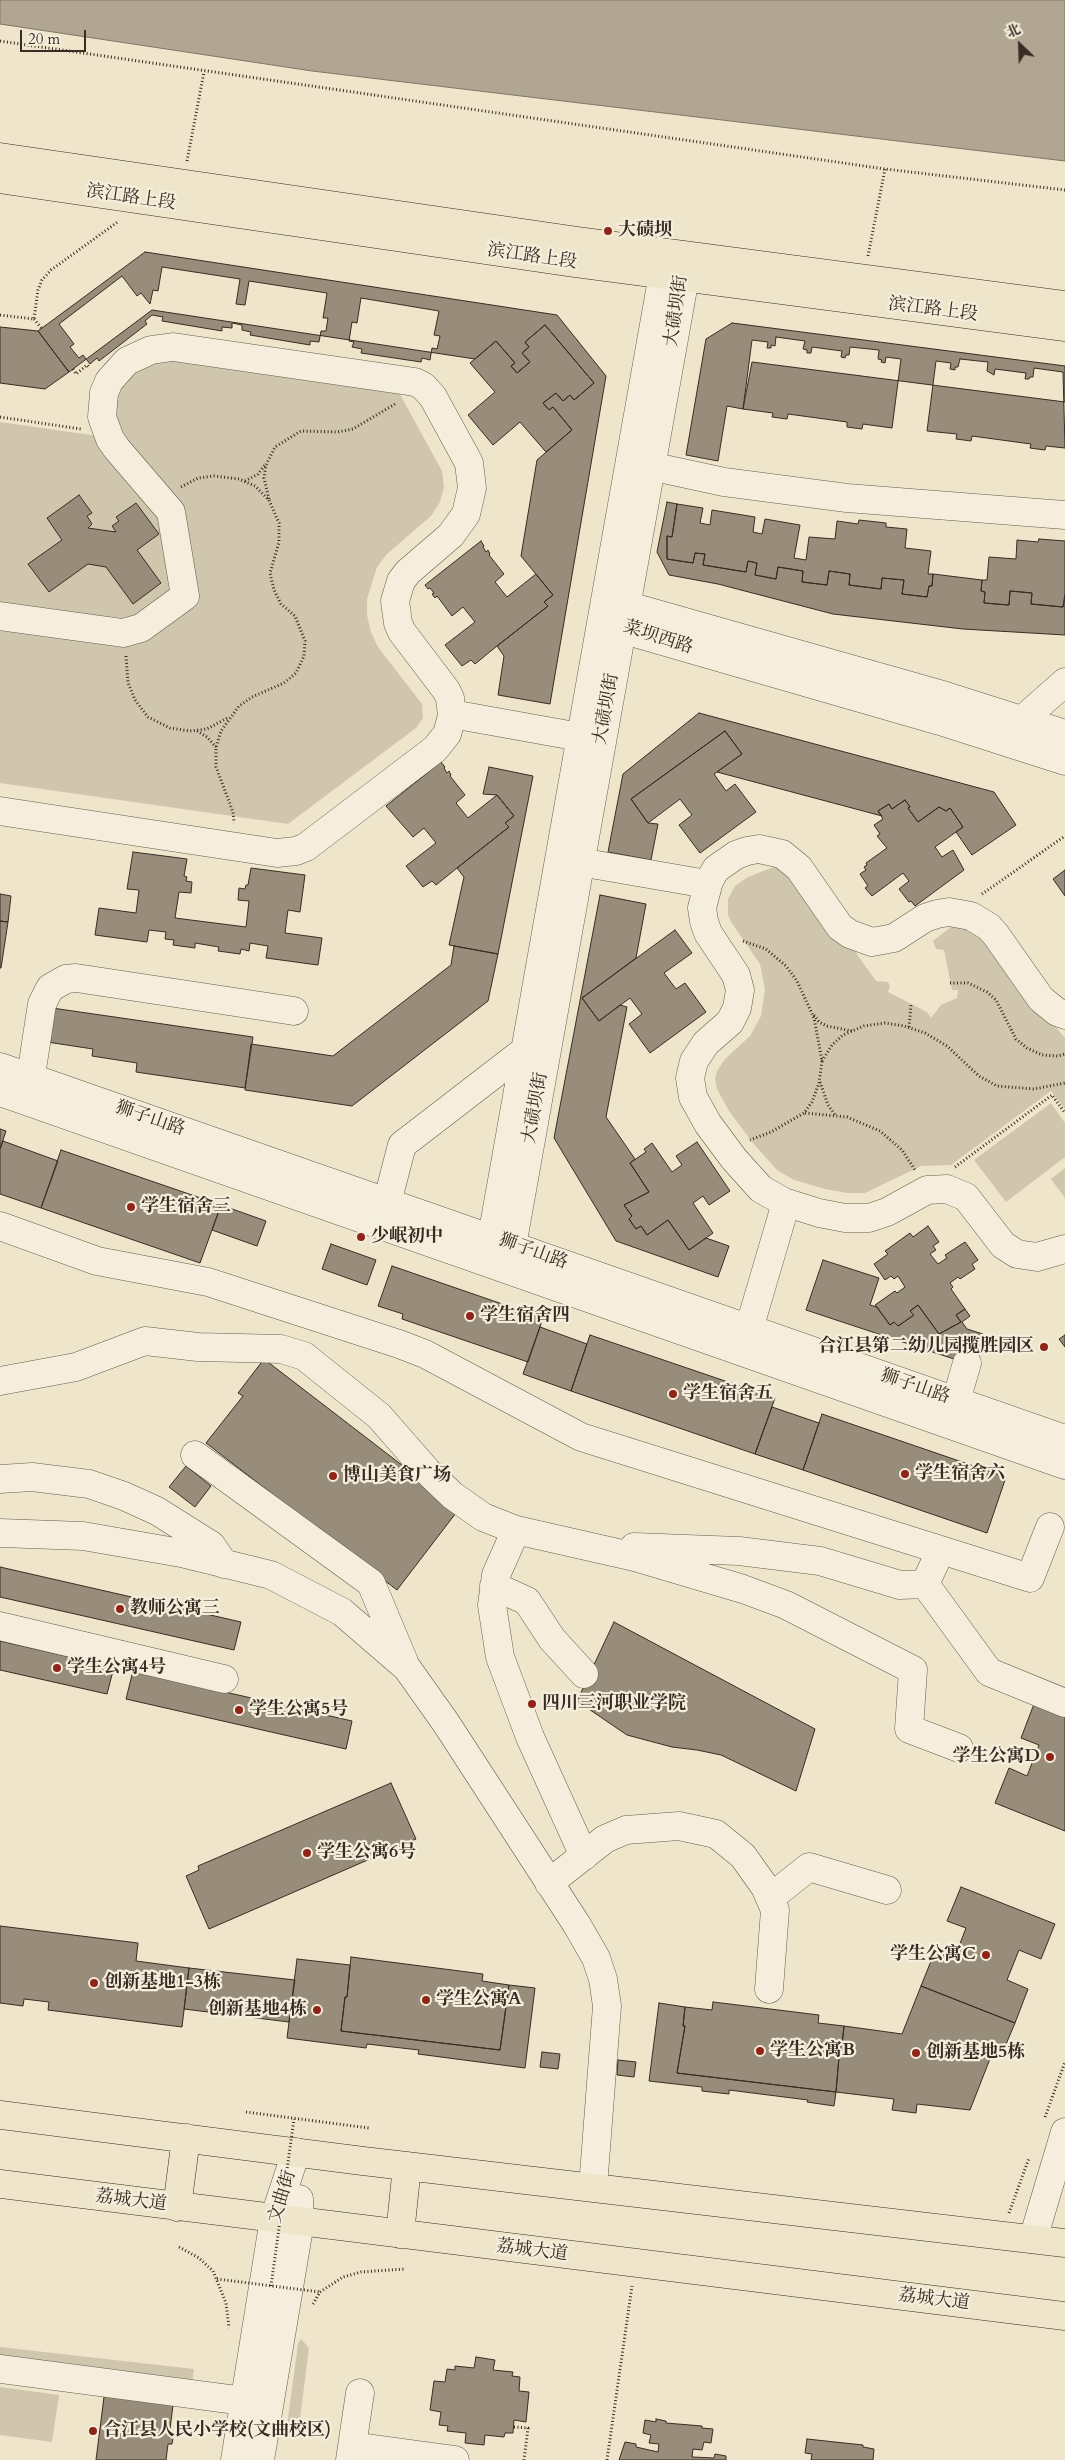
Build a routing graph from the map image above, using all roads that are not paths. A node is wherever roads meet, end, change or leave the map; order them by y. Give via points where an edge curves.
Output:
1 (0, 156) edge
2 (0, 179) edge
3 (676, 268) junction
4 (1065, 305) edge
5 (1065, 328) edge
6 (650, 466) junction
7 (1065, 515) edge
8 (616, 615) junction
9 (0, 616) edge
10 (1065, 682) edge
11 (452, 714) junction
12 (1022, 720) junction
13 (1065, 734) edge
14 (580, 737) junction
15 (1065, 761) edge
16 (0, 811) edge
17 (569, 860) junction
18 (707, 884) junction
19 (294, 1011) dead end
20 (1065, 1015) edge
21 (524, 1051) junction
22 (0, 1067) edge
23 (29, 1090) junction
24 (0, 1092) edge
25 (387, 1202) junction
26 (786, 1203) junction
27 (0, 1226) edge
28 (500, 1249) junction
29 (1065, 1249) edge
30 (746, 1340) junction
31 (967, 1363) dead end
32 (0, 1381) edge
33 (956, 1401) junction
34 (1065, 1439) edge
35 (195, 1455) dead end
36 (1065, 1465) edge
37 (0, 1479) edge
38 (1050, 1527) dead end
39 (516, 1530) junction
40 (0, 1533) edge
41 (578, 1544) junction
42 (940, 1552) junction
43 (224, 1564) junction
44 (925, 1584) junction
45 (494, 1586) junction
46 (0, 1626) edge
47 (407, 1668) junction
48 (584, 1674) dead end
49 (224, 1680) dead end
50 (1065, 1703) edge
51 (958, 1748) dead end
52 (584, 1856) junction
53 (550, 1883) junction
54 (887, 1890) dead end
55 (770, 1898) junction
56 (769, 1989) dead end
57 (0, 2114) edge
58 (1065, 2132) edge
59 (186, 2138) junction
60 (296, 2152) junction
61 (407, 2166) junction
62 (1058, 2181) edge
63 (0, 2184) edge
64 (593, 2187) junction
65 (177, 2207) junction
66 (287, 2220) junction
67 (400, 2234) junction
68 (1033, 2239) junction
69 (1065, 2242) edge
70 (1065, 2316) edge
71 (0, 2370) edge
72 (360, 2393) dead end
73 (244, 2400) junction
74 (351, 2453) edge
75 (235, 2460) edge
76 (260, 2460) edge
77 (455, 2460) edge

1 - 3 main road, 滨江路上段
2 - 3 main road, 滨江路上段
3 - 4 main road, 滨江路上段 via 863,278
3 - 5 main road, 滨江路上段
3 - 6 street, 大碛坝街
3 - 8 street, 大碛坝街
6 - 7 street via 724,482 847,498
6 - 8 street, 大碛坝街
8 - 12 street, 菜坝西路
8 - 14 street, 大碛坝街
8 - 15 street, 菜坝西路
8 - 17 street, 大碛坝街
9 - 11 street via 126,633 142,628 186,596 171,512 107,433 102,405 109,381 127,361 160,347 173,347 406,380 422,386 433,397 469,463 472,488 466,514 451,536 408,572 401,581 395,601 402,632 446,690
10 - 12 street
11 - 14 street
11 - 16 street via 447,734 434,749 306,847 287,853
12 - 13 street, 菜坝西路
14 - 17 street, 大碛坝街
17 - 18 street
17 - 21 street, 大碛坝街
17 - 28 street, 大碛坝街
18 - 20 street via 716,869 736,855 759,849 771,850 795,864 840,927 861,940 872,942 894,938 937,914 971,916 989,927 1041,999
18 - 26 street via 702,908 708,933 736,975 740,990 737,1008 730,1022 706,1043 694,1061 690,1078 693,1097 723,1144 761,1189
19 - 23 street via 66,979 57,982 45,995
21 - 25 street via 402,1145
21 - 28 street, 大碛坝街
22 - 23 street, 狮子山路
23 - 24 street, 狮子山路
23 - 25 street, 狮子山路
23 - 28 street, 狮子山路 via 416,1239
25 - 28 street, 狮子山路
26 - 29 street via 845,1218 869,1218 935,1191 966,1197 1002,1245 1017,1254 1037,1257
26 - 30 street
27 - 42 street via 97,1261 208,1282 399,1344 426,1354 581,1437
28 - 30 street, 狮子山路
30 - 33 street, 狮子山路
30 - 36 street, 狮子山路
31 - 33 street
32 - 39 street via 76,1367 145,1341 198,1347 281,1349 304,1356 379,1416 452,1495 483,1517
33 - 34 street, 狮子山路
35 - 47 street via 371,1583
37 - 43 street via 32,1477 89,1484 124,1496 157,1511 211,1545
38 - 42 street via 1030,1578
39 - 41 street
39 - 45 street via 496,1574
40 - 43 street via 83,1536
41 - 44 street via 739,1551 820,1560 900,1584
41 - 51 street via 743,1589 786,1605 914,1670 909,1729
42 - 44 street
43 - 47 street via 270,1576 342,1612
44 - 50 street via 989,1672
45 - 48 street via 527,1601 552,1638
45 - 52 street via 492,1605 500,1657 530,1737
46 - 49 street
47 - 53 street
52 - 53 street
52 - 55 street via 605,1839 626,1830 679,1826 716,1834 743,1856
53 - 64 street via 596,1958 607,2006
54 - 55 street via 809,1866
55 - 56 street via 775,1910
57 - 59 main road
58 - 62 street
59 - 60 main road
59 - 65 main road
60 - 61 main road
60 - 66 street, 文曲街
61 - 64 main road
61 - 67 main road
62 - 68 street
63 - 65 main road, 荔城大道
64 - 68 main road
65 - 66 main road, 荔城大道
66 - 67 main road, 荔城大道
66 - 73 street, 文曲街
66 - 76 street, 文曲街
67 - 70 main road, 荔城大道
68 - 69 main road
71 - 73 street
72 - 74 street
73 - 75 street, 文曲街
74 - 77 street

